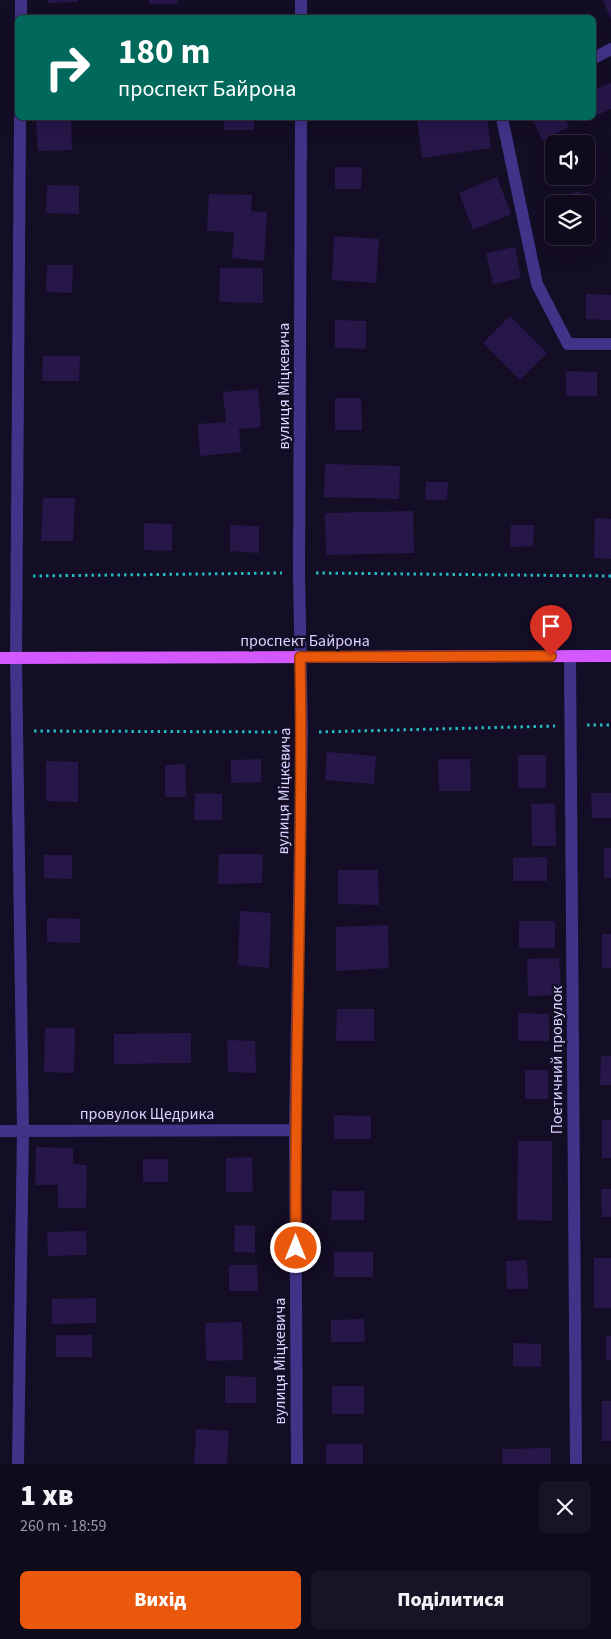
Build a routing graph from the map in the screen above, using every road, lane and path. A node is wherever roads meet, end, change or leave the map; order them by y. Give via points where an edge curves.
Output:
1 (21, 0) edge
2 (301, 0) edge
3 (21, 15) edge
4 (301, 15) edge
5 (611, 49) edge
6 (596, 57) edge
7 (20, 120) edge
8 (301, 120) edge
9 (502, 120) edge
10 (611, 344) edge
11 (570, 656) junction
12 (611, 656) edge
13 (300, 657) junction
14 (0, 658) edge
15 (16, 658) junction
16 (295, 1130) junction
17 (0, 1131) edge
18 (23, 1131) junction
19 (18, 1464) edge
20 (297, 1464) edge
21 (576, 1464) edge

1 - 3 street
2 - 4 street
5 - 6 street
7 - 15 street
8 - 13 street, вулиця Міцкевича
9 - 10 street via 537,284 568,344
11 - 12 main road, проспект Байрона
11 - 13 main road, проспект Байрона
11 - 21 street, Поетичний провулок
13 - 15 main road, проспект Байрона
13 - 16 street, вулиця Міцкевича via 302,732
14 - 15 main road, проспект Байрона
15 - 18 street
16 - 18 street, провулок Щедрика
16 - 20 street, вулиця Міцкевича
17 - 18 street, провулок Щедрика
18 - 19 street

